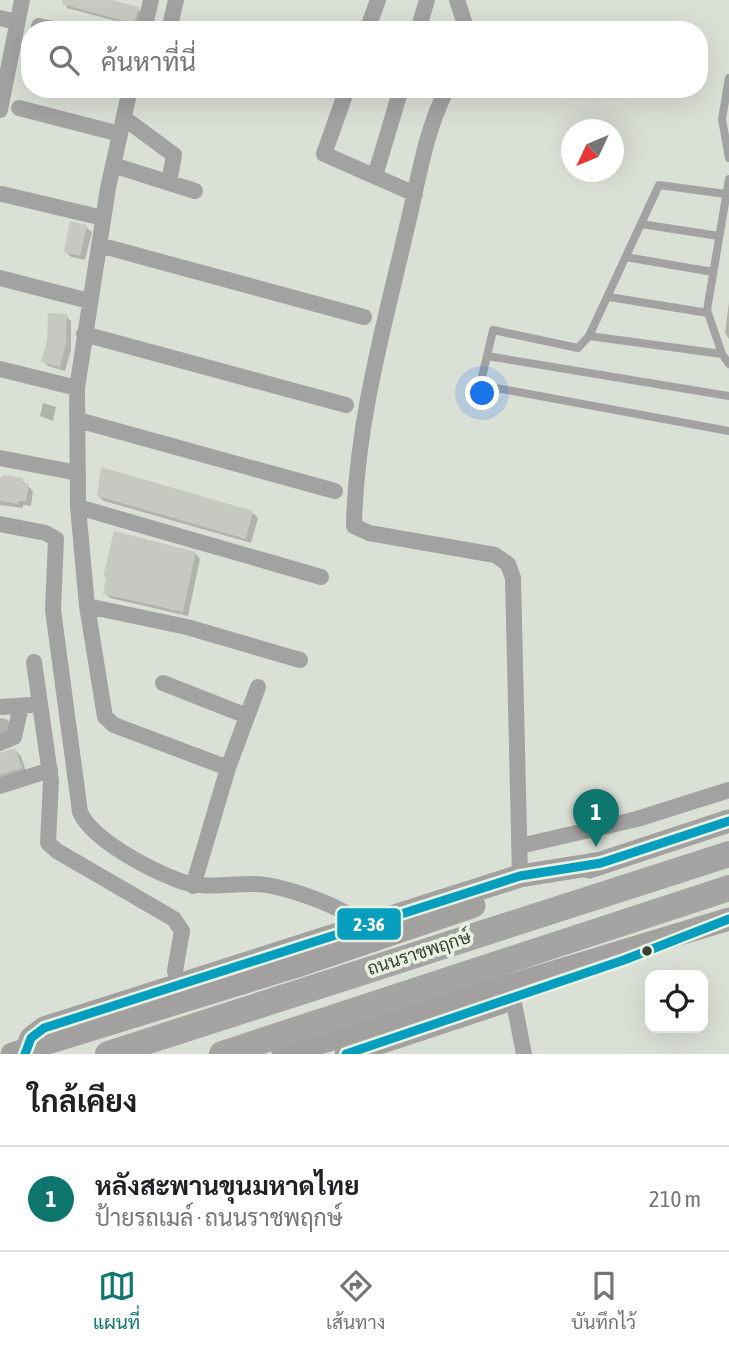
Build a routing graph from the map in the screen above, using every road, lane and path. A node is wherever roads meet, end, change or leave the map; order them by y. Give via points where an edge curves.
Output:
1 (22, 0) edge
2 (150, 0) edge
3 (176, 0) edge
4 (378, 0) edge
5 (427, 0) edge
6 (457, 0) edge
7 (0, 18) edge
8 (146, 21) edge
9 (171, 21) edge
10 (371, 21) edge
11 (421, 21) edge
12 (464, 21) edge
13 (17, 22) junction
14 (729, 78) edge
15 (128, 98) edge
16 (344, 98) edge
17 (398, 98) edge
18 (443, 98) edge
19 (727, 104) edge
20 (19, 108) dead end
21 (0, 110) edge
22 (124, 118) junction
23 (120, 134) junction
24 (727, 141) edge
25 (729, 158) edge
26 (113, 165) junction
27 (375, 176) junction
28 (729, 179) edge
29 (169, 183) junction
30 (195, 191) dead end
31 (2, 194) edge
32 (415, 194) junction
33 (726, 194) junction
34 (103, 218) junction
35 (641, 224) junction
36 (719, 236) junction
37 (99, 244) junction
38 (626, 257) junction
39 (713, 272) junction
40 (0, 278) edge
41 (609, 297) junction
42 (89, 301) junction
43 (708, 313) junction
44 (364, 317) dead end
45 (84, 334) junction
46 (589, 336) junction
47 (722, 354) junction
48 (487, 356) junction
49 (729, 364) edge
50 (0, 369) edge
51 (77, 388) junction
52 (729, 396) edge
53 (346, 405) dead end
54 (78, 420) junction
55 (729, 431) edge
56 (0, 458) edge
57 (78, 473) junction
58 (335, 491) dead end
59 (78, 507) junction
60 (0, 524) edge
61 (321, 577) dead end
62 (87, 606) junction
63 (300, 660) dead end
64 (34, 662) dead end
65 (163, 683) dead end
66 (258, 687) dead end
67 (41, 705) junction
68 (21, 706) junction
69 (0, 707) edge
70 (247, 716) junction
71 (0, 743) edge
72 (228, 768) junction
73 (50, 770) junction
74 (0, 786) edge
75 (729, 790) edge
76 (729, 821) edge
77 (520, 846) junction
78 (729, 854) edge
79 (601, 863) junction
80 (520, 876) junction
81 (193, 886) junction
82 (729, 888) edge
83 (729, 900) edge
84 (674, 905) junction
85 (723, 921) edge
86 (362, 925) junction
87 (179, 985) junction
88 (513, 998) junction
89 (12, 1054) edge
90 (25, 1054) edge
91 (108, 1054) edge
92 (222, 1054) edge
93 (283, 1054) edge
94 (346, 1054) edge
95 (524, 1054) edge

1 - 13 street
2 - 8 street
3 - 9 street
4 - 10 street
5 - 11 street
6 - 12 street
7 - 13 street
13 - 21 street
14 - 19 lane
15 - 22 street
16 - 27 street via 324,154
17 - 27 street
18 - 32 street
19 - 24 lane via 722,120
20 - 23 street
22 - 23 street
22 - 29 street via 174,155
23 - 26 street
24 - 25 lane
26 - 29 street
26 - 34 street
27 - 32 street
28 - 33 lane
29 - 30 street
31 - 34 street
32 - 77 street via 370,384 354,526 369,533 495,555 508,564 513,578
33 - 35 lane via 659,185
33 - 36 lane
34 - 37 street
35 - 36 lane
35 - 38 lane
36 - 39 lane
37 - 42 street
37 - 44 street
38 - 39 lane
38 - 41 lane
39 - 43 lane
40 - 42 street
41 - 43 lane
41 - 46 lane
42 - 45 street
43 - 47 lane
45 - 51 street
45 - 53 street
46 - 47 lane
46 - 48 lane via 578,348 493,330
47 - 49 lane
48 - 52 lane
48 - 55 lane via 480,385
50 - 51 street
51 - 54 street
54 - 57 street
54 - 58 street
56 - 57 street
57 - 59 street
59 - 61 street
59 - 62 street
60 - 81 street via 56,539 53,610 85,824 163,875
62 - 63 street via 187,627
62 - 72 street via 105,717 114,725
64 - 67 street
65 - 70 street
66 - 70 street
67 - 68 street
67 - 73 street
68 - 69 street
68 - 71 street via 14,737
70 - 72 street
72 - 81 street
73 - 74 street
73 - 87 street via 47,836 51,846 174,919 182,931 175,971
75 - 77 street via 637,819
76 - 79 main road, ถนนราชพฤกษ์
77 - 80 street
78 - 91 main road, ถนนราชพฤกษ์
79 - 80 main road, ถนนราชพฤกษ์
79 - 89 main road, ถนนราชพฤกษ์, bridge via 297,966
80 - 86 main road, ถนนราชพฤกษ์
81 - 86 street via 254,883 275,887 345,912
82 - 84 main road, ถนนราชพฤกษ์
83 - 84 main road
84 - 92 main road, ถนนราชพฤกษ์
85 - 88 main road
85 - 93 main road
86 - 87 main road, ถนนราชพฤกษ์
87 - 90 main road, ถนนราชพฤกษ์ via 44,1028 31,1038
88 - 94 main road
88 - 95 street

